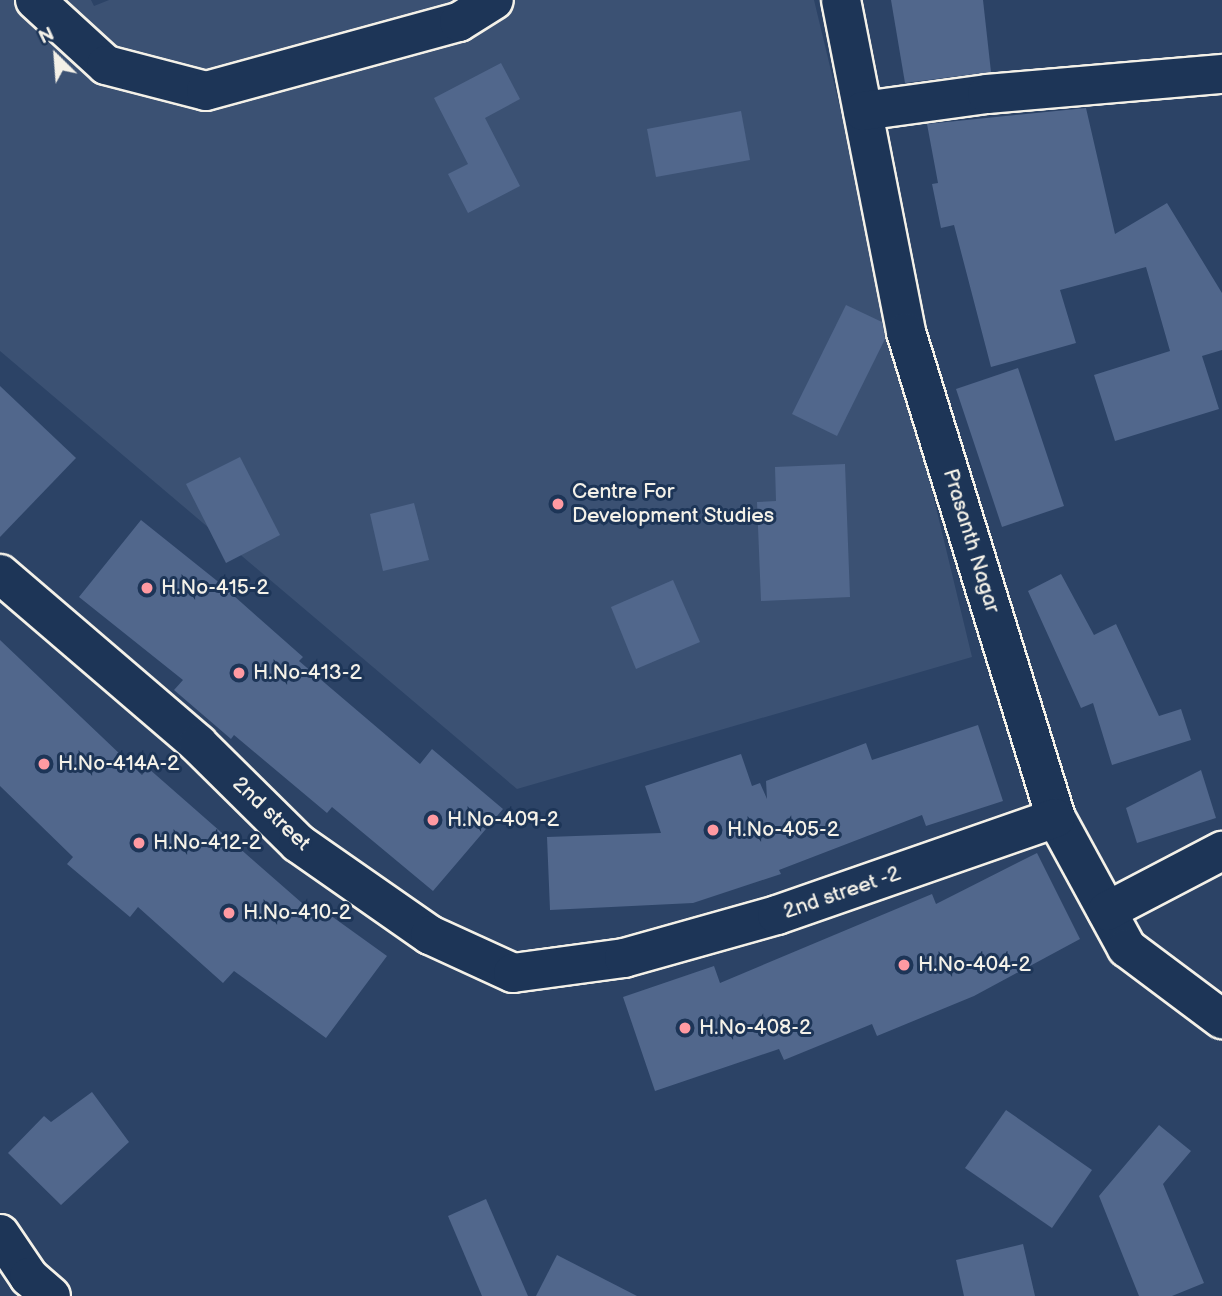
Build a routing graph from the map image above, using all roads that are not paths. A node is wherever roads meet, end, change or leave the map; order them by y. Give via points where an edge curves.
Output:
1 (35, 0) edge
2 (494, 0) edge
3 (841, 0) edge
4 (1222, 74) edge
5 (863, 111) junction
6 (0, 574) edge
7 (1056, 818) junction
8 (1222, 851) edge
9 (1107, 911) junction
10 (624, 958) joint
11 (1222, 1019) edge
12 (0, 1234) edge
13 (51, 1296) edge

1 - 2 street via 106,65 206,91 459,22
3 - 5 street, Prasanth Nagar
4 - 5 street via 987,94
5 - 7 street, Prasanth Nagar via 906,332
6 - 10 street, 2nd street via 198,744 298,843 429,935 513,973
7 - 9 street, Prasanth Nagar
7 - 10 street, 2nd street -2 via 777,915
8 - 9 street
9 - 11 street, Prasanth Nagar via 1128,948
12 - 13 street via 29,1277

